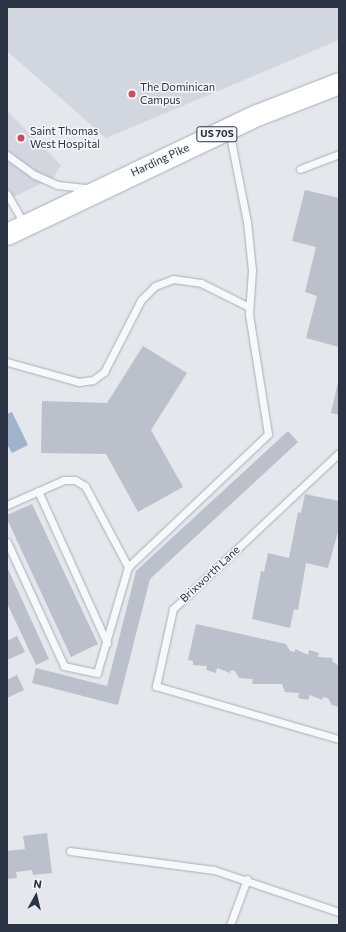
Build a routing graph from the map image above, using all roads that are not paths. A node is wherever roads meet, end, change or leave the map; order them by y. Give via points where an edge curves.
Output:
1 (339, 83) edge
2 (229, 128) junction
3 (339, 154) edge
4 (7, 155) edge
5 (300, 169) dead end
6 (96, 189) junction
7 (7, 194) edge
8 (16, 230) edge
9 (249, 307) junction
10 (7, 362) edge
11 (339, 453) edge
12 (38, 491) junction
13 (7, 505) edge
14 (7, 542) edge
15 (128, 567) junction
16 (107, 643) junction
17 (339, 738) edge
18 (70, 851) dead end
19 (247, 880) junction
20 (339, 912) edge
21 (230, 925) edge

1 - 2 main road, Harding Pike / US 70S
2 - 6 main road, Harding Pike / US 70S
2 - 9 lane via 247,222 252,270
3 - 5 lane
4 - 6 lane via 35,175 57,185
6 - 8 main road, Harding Pike / US 70S
7 - 8 lane
9 - 10 lane via 201,283 182,279 164,282 148,292 132,312 99,377 86,382
9 - 15 lane via 268,434
11 - 17 lane, Brixworth Lane via 172,609 156,686
12 - 13 lane
12 - 15 lane via 64,480 75,480 85,486
12 - 16 lane
14 - 16 lane via 64,666 97,673
15 - 16 lane
18 - 19 lane via 214,870
19 - 20 lane
19 - 21 lane

